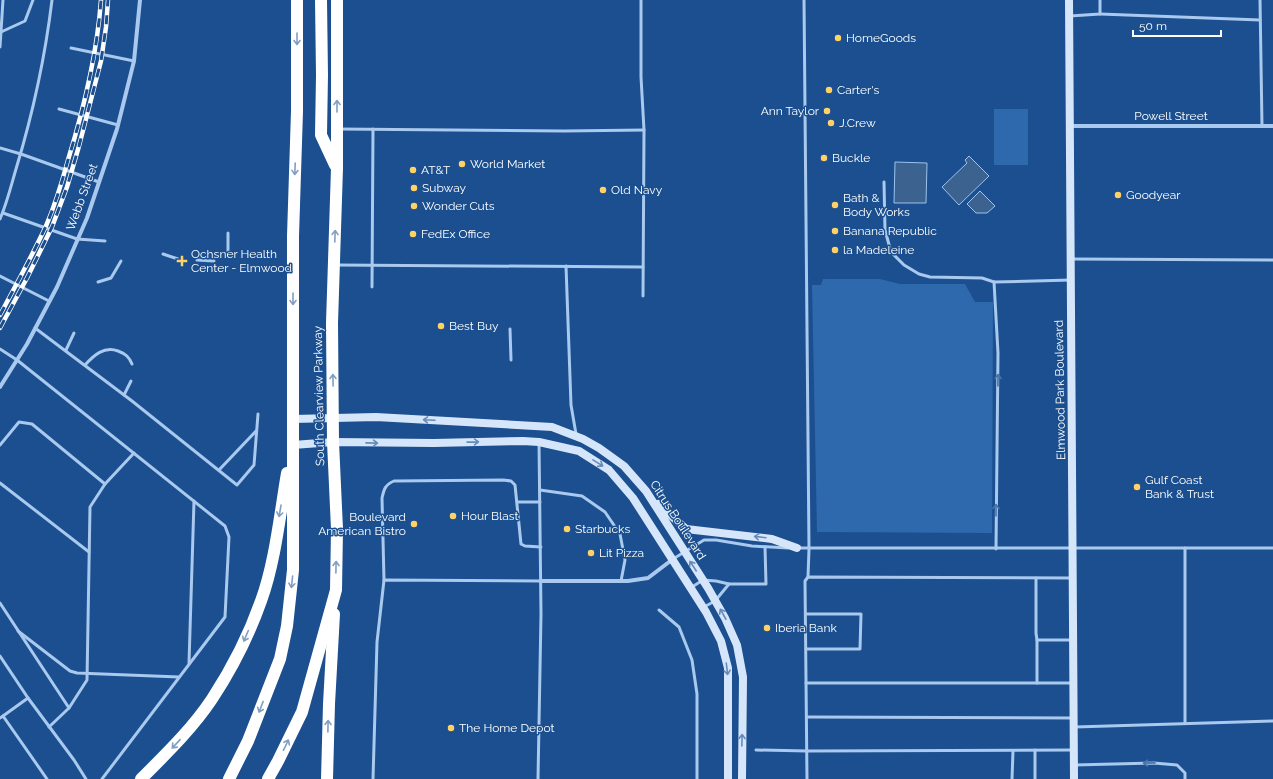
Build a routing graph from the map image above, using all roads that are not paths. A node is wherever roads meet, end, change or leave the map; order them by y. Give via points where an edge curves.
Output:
1 (3, 0) edge
2 (33, 0) edge
3 (52, 0) edge
4 (140, 0) edge
5 (297, 0) edge
6 (321, 0) edge
7 (337, 0) edge
8 (641, 0) edge
9 (804, 0) edge
10 (1069, 0) edge
11 (1100, 0) edge
12 (1260, 0) edge
13 (1100, 14) junction
14 (1069, 16) junction
15 (1260, 20) junction
16 (1, 32) edge
17 (0, 47) edge
18 (71, 48) dead end
19 (134, 61) junction
20 (59, 109) dead end
21 (118, 125) junction
22 (1069, 126) junction
23 (1262, 126) junction
24 (1273, 126) edge
25 (337, 129) junction
26 (373, 129) junction
27 (644, 130) junction
28 (0, 148) edge
29 (21, 154) junction
30 (337, 168) junction
31 (99, 182) junction
32 (884, 182) dead end
33 (2, 213) junction
34 (0, 219) edge
35 (228, 233) dead end
36 (78, 240) junction
37 (105, 241) dead end
38 (163, 254) dead end
39 (228, 256) dead end
40 (178, 259) dead end
41 (1071, 259) junction
42 (197, 260) dead end
43 (1273, 260) edge
44 (121, 261) dead end
45 (214, 261) dead end
46 (334, 265) junction
47 (372, 266) junction
48 (566, 266) junction
49 (643, 266) junction
50 (0, 276) edge
51 (1071, 280) junction
52 (98, 282) dead end
53 (994, 282) junction
54 (372, 286) dead end
55 (643, 296) dead end
56 (49, 301) junction
57 (35, 328) junction
58 (510, 329) dead end
59 (74, 333) dead end
60 (0, 348) edge
61 (66, 350) junction
62 (17, 360) junction
63 (511, 360) dead end
64 (132, 364) dead end
65 (85, 365) junction
66 (131, 381) dead end
67 (0, 386) edge
68 (124, 396) junction
69 (258, 414) dead end
70 (293, 419) junction
71 (333, 419) junction
72 (256, 431) junction
73 (576, 436) junction
74 (333, 442) junction
75 (540, 442) junction
76 (0, 445) edge
77 (292, 445) junction
78 (134, 453) junction
79 (219, 470) junction
80 (0, 484) edge
81 (105, 484) junction
82 (540, 490) junction
83 (651, 498) junction
84 (194, 501) junction
85 (517, 502) junction
86 (540, 502) junction
87 (765, 546) junction
88 (541, 547) junction
89 (797, 548) junction
90 (809, 548) junction
91 (1185, 548) junction
92 (1273, 548) edge
93 (996, 549) junction
94 (1074, 549) junction
95 (89, 552) junction
96 (684, 552) junction
97 (673, 559) junction
98 (808, 578) junction
99 (1036, 578) junction
100 (1074, 578) junction
101 (384, 580) junction
102 (702, 580) junction
103 (542, 581) junction
104 (621, 581) junction
105 (729, 584) junction
106 (691, 588) junction
107 (336, 590) junction
108 (715, 601) junction
109 (0, 603) edge
110 (703, 607) junction
111 (659, 610) dead end
112 (806, 614) junction
113 (18, 631) junction
114 (1037, 640) junction
115 (1074, 640) junction
116 (806, 649) junction
117 (0, 656) edge
118 (189, 664) junction
119 (88, 673) junction
120 (179, 677) junction
121 (806, 683) junction
122 (1037, 683) junction
123 (1074, 683) junction
124 (28, 698) junction
125 (69, 708) junction
126 (2, 717) edge
127 (807, 717) junction
128 (1074, 718) junction
129 (1273, 721) edge
130 (1185, 723) junction
131 (49, 727) junction
132 (1074, 727) junction
133 (756, 750) dead end
134 (1013, 750) junction
135 (1035, 750) junction
136 (1074, 750) junction
137 (807, 751) junction
138 (1074, 765) junction
139 (47, 779) edge
140 (86, 779) edge
141 (102, 779) edge
142 (141, 779) edge
143 (229, 779) edge
144 (268, 779) edge
145 (327, 779) edge
146 (373, 779) edge
147 (538, 779) edge
148 (697, 779) edge
149 (728, 779) edge
150 (742, 779) edge
151 (807, 779) edge
152 (1012, 779) edge
153 (1035, 779) edge
154 (1074, 779) edge
155 (1185, 779) edge

1 - 16 lane
2 - 16 lane via 25,21
3 - 29 lane via 37,96
4 - 19 street, Webb Street
5 -> 70 highway, South Clearview Parkway
6 - 30 highway via 321,135
25 -> 7 highway, South Clearview Parkway
8 - 27 lane
9 - 90 lane
10 - 14 street, Elmwood Park Boulevard
11 - 13 lane
12 - 15 lane
13 - 14 lane
13 - 15 lane
14 - 22 street, Elmwood Park Boulevard
15 - 23 lane
16 - 17 lane
18 - 19 lane
19 - 21 street, Webb Street
20 - 21 lane
21 - 31 street, Webb Street
22 - 23 street, Powell Street
22 - 41 street, Elmwood Park Boulevard
23 - 24 street, Powell Street
25 - 26 lane
25 - 30 highway, South Clearview Parkway
26 - 27 lane
26 - 47 lane
27 - 49 lane
28 - 29 lane
29 - 31 lane
29 - 33 lane
46 -> 30 highway, South Clearview Parkway
31 - 36 street, Webb Street
32 - 53 lane via 885,230 891,252 904,265 930,277 982,278
33 - 34 lane
33 - 36 lane
35 - 39 lane
36 - 37 lane
36 - 56 street, Webb Street
38 - 40 lane
41 - 43 lane
41 - 51 street, Elmwood Park Boulevard
42 - 45 lane
44 - 52 lane via 111,278
46 - 47 lane
71 -> 46 highway, South Clearview Parkway
47 - 48 lane
47 - 54 lane
48 - 49 lane
48 - 73 lane via 571,405
49 - 55 lane
50 - 56 lane
51 - 53 lane
51 - 94 street, Elmwood Park Boulevard
93 -> 53 lane via 998,353
56 - 57 street, Webb Street
57 - 61 lane
57 - 62 street, Webb Street
58 - 63 lane
59 - 61 lane
60 - 62 lane
61 - 65 lane
62 - 67 street, Webb Street
62 - 78 lane
64 - 65 lane via 125,354 112,349 104,350
65 - 68 lane
66 - 68 lane
68 - 79 lane
69 - 72 lane
70 - 71 street, Citrus Boulevard
70 - 77 highway, South Clearview Parkway
73 -> 71 street, Citrus Boulevard via 552,427 524,425 376,417
71 - 74 highway, South Clearview Parkway
72 - 79 lane
72 - 79 lane via 254,465 237,485
73 - 83 street, Citrus Boulevard via 599,448 624,466
74 -> 75 street, Citrus Boulevard
74 - 77 street, Citrus Boulevard
107 -> 74 highway, South Clearview Parkway via 337,529
75 - 82 lane
75 -> 97 street, Citrus Boulevard via 579,452 609,470 634,498
76 - 81 lane via 19,422 32,424
77 -> 142 highway via 270,570 261,601 243,644 211,700 179,741
77 -> 143 highway, South Clearview Parkway via 293,570 287,626 280,659 248,742
78 - 81 lane
78 - 84 lane
80 - 95 lane
81 - 95 lane via 90,507
82 - 86 lane
82 - 104 lane via 582,496 605,512 620,534 625,560
89 -> 83 street via 772,539 686,528
83 - 96 street, Citrus Boulevard
84 - 118 lane
84 - 118 lane via 225,526 229,537 225,617
85 - 86 lane
85 - 88 lane via 520,544
85 - 101 lane via 515,484 511,481 394,481 387,484 382,498
86 - 88 lane
87 - 89 lane
87 - 96 lane via 704,540
87 - 105 lane via 766,584
88 - 103 lane
89 - 90 lane
90 - 93 lane
90 - 98 lane
91 - 92 lane
91 - 94 lane
91 - 130 lane
93 - 94 lane
94 - 100 street, Elmwood Park Boulevard
95 - 119 lane
96 - 97 lane
102 -> 96 street, Citrus Boulevard
97 - 104 street via 648,578
97 - 106 street, Citrus Boulevard
98 - 99 lane
98 - 112 lane via 805,581
99 - 100 lane
99 - 114 lane
100 - 115 street, Elmwood Park Boulevard
101 - 103 lane
101 - 146 lane via 377,642
102 - 105 lane
102 - 106 lane
102 - 108 street, Citrus Boulevard
103 - 104 street
103 - 147 lane
105 - 108 lane
106 - 110 street, Citrus Boulevard
144 -> 107 highway, South Clearview Parkway via 302,712
145 -> 107 highway
108 - 110 lane
150 -> 108 street, Citrus Boulevard via 743,677 737,645
109 - 113 lane
110 -> 149 street, Citrus Boulevard via 721,641 728,668
111 - 148 lane via 678,627 692,660 698,694
112 - 116 lane
112 - 116 lane via 861,614 860,649
113 - 119 lane via 70,671
113 - 125 lane
114 - 115 lane
114 - 122 lane
115 - 123 street, Elmwood Park Boulevard
116 - 121 lane
117 - 124 lane
118 - 120 lane
119 - 120 lane
119 - 125 lane via 87,680
120 - 141 lane
121 - 122 lane
121 - 127 lane
122 - 123 lane
123 - 128 street, Elmwood Park Boulevard
124 - 126 lane
124 - 131 lane
125 - 131 lane
126 - 139 lane
127 - 128 lane
127 - 137 lane
128 - 132 street, Elmwood Park Boulevard
129 - 130 lane
130 - 132 lane
131 - 140 lane
132 - 136 street, Elmwood Park Boulevard
133 - 137 lane
134 - 135 lane
134 - 137 lane
134 - 152 lane
135 - 136 lane
135 - 153 lane
136 - 138 street, Elmwood Park Boulevard
137 - 151 lane
138 - 154 street, Elmwood Park Boulevard
155 -> 138 lane via 1185,773 1177,765 1154,762

